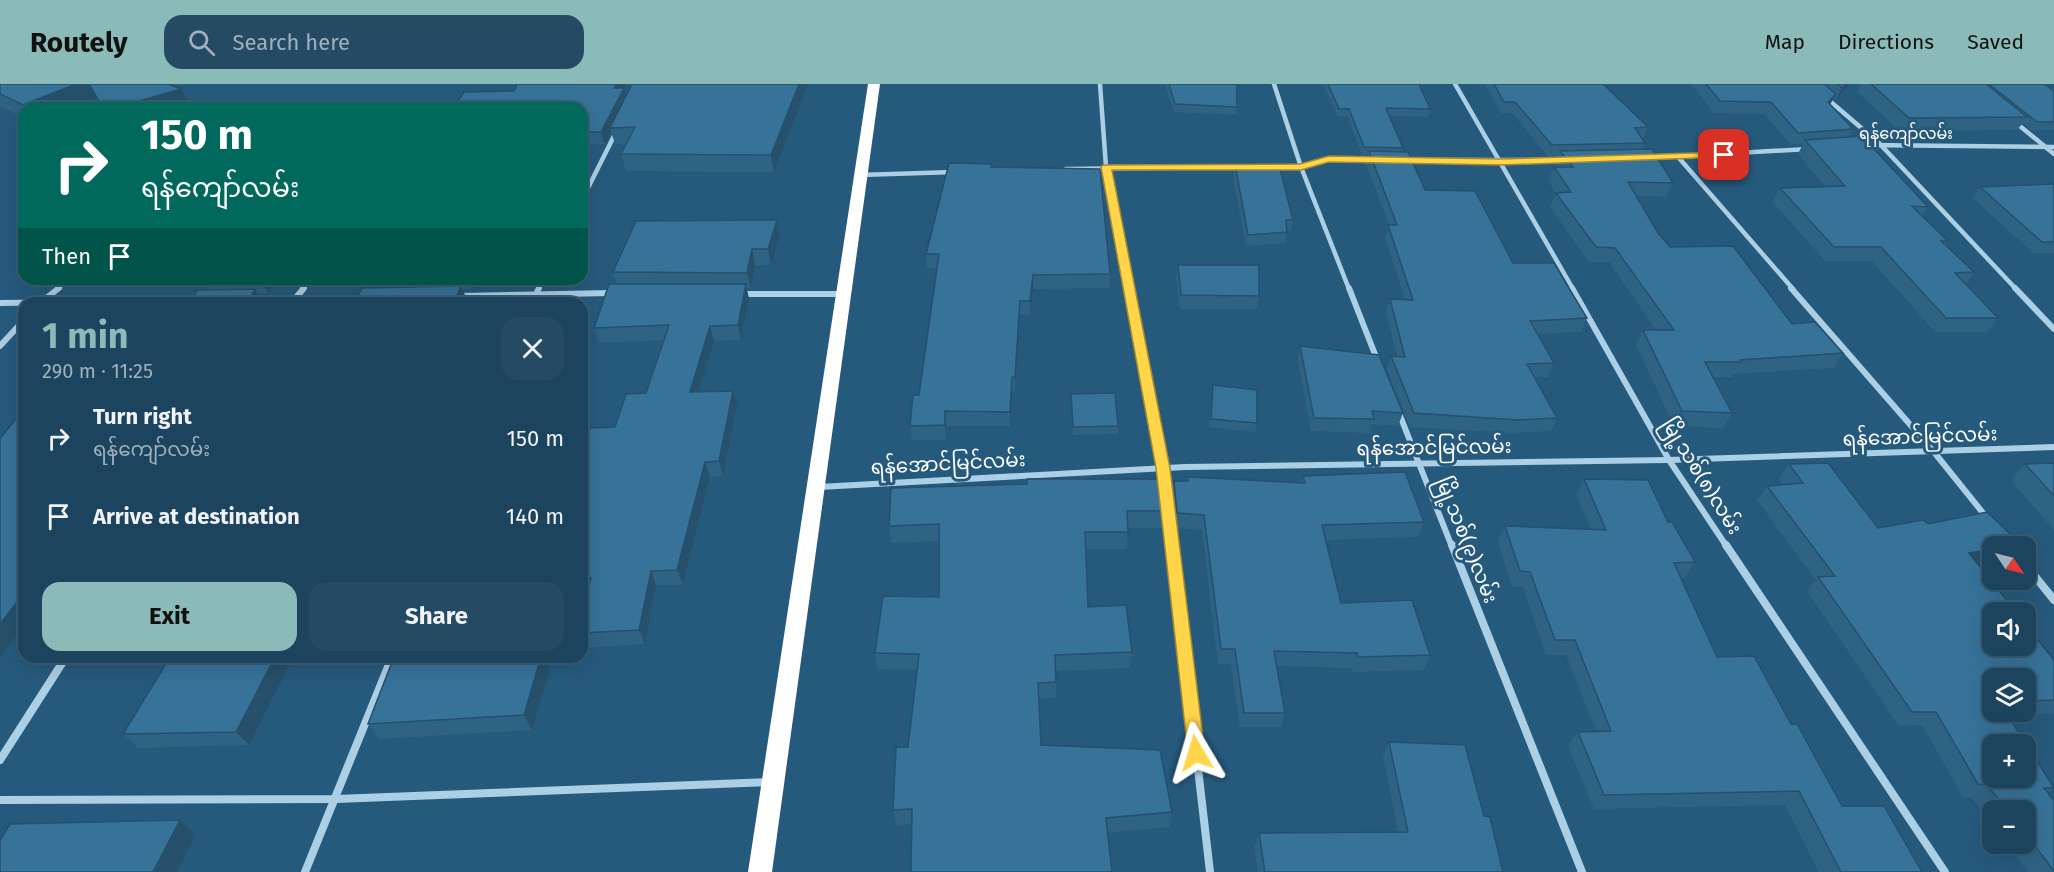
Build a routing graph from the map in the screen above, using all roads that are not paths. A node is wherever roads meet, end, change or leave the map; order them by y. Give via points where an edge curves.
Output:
1 (874, 84) edge
2 (1100, 84) edge
3 (1274, 84) edge
4 (1455, 84) edge
5 (1820, 92) edge
6 (2011, 119) edge
7 (619, 126) edge
8 (1879, 143) junction
9 (1856, 145) edge
10 (2045, 147) junction
11 (2054, 147) edge
12 (1820, 148) edge
13 (2054, 154) edge
14 (1679, 158) junction
15 (1644, 159) edge
16 (1375, 160) edge
17 (1398, 160) edge
18 (1572, 160) edge
19 (1501, 162) junction
20 (1106, 167) junction
21 (1244, 167) edge
22 (1266, 167) edge
23 (1301, 167) junction
24 (1059, 169) edge
25 (966, 172) edge
26 (860, 175) junction
27 (588, 188) edge
28 (62, 285) edge
29 (305, 285) edge
30 (540, 285) edge
31 (536, 293) junction
32 (619, 293) edge
33 (738, 294) edge
34 (845, 294) junction
35 (452, 296) edge
36 (47, 297) edge
37 (296, 297) edge
38 (534, 297) edge
39 (0, 303) edge
40 (18, 303) edge
41 (18, 326) edge
42 (2054, 329) edge
43 (0, 346) edge
44 (1379, 364) edge
45 (1397, 408) edge
46 (2054, 447) edge
47 (1934, 452) junction
48 (1669, 460) junction
49 (1419, 463) junction
50 (1163, 468) junction
51 (815, 487) junction
52 (1989, 520) edge
53 (2036, 578) edge
54 (2054, 600) edge
55 (62, 663) edge
56 (390, 663) edge
57 (0, 760) edge
58 (773, 782) junction
59 (336, 799) junction
60 (0, 800) edge
61 (305, 872) edge
62 (760, 872) edge
63 (1210, 872) edge
64 (1582, 872) edge
65 (1945, 872) edge

1 - 26 highway
2 - 20 street
3 - 23 street
4 - 19 street, မြို့သစ်(၈)လမ်း
5 - 8 street
6 - 10 street
7 - 27 street
8 - 9 street, ရန်ကျော်လမ်း
8 - 10 street, ရန်ကျော်လမ်း
8 - 42 street
10 - 11 street, ရန်ကျော်လမ်း
10 - 13 street
12 - 14 street
14 - 15 street
14 - 47 street
16 - 23 street via 1329,159
17 - 19 street
18 - 19 street
19 - 48 street, မြို့သစ်(၈)လမ်း
20 - 21 street
20 - 24 street
20 - 50 street
22 - 23 street
23 - 44 street
25 - 26 street
26 - 34 highway
28 - 36 street
29 - 37 street
30 - 31 street
31 - 32 street
31 - 35 street
31 - 38 street
33 - 34 street
34 - 51 highway
39 - 40 street
41 - 43 street
45 - 49 street, မြို့သစ်(၉)လမ်း
46 - 47 street, ရန်အောင်မြင်လမ်း
47 - 48 street, ရန်အောင်မြင်လမ်း
47 - 52 street
48 - 49 street, ရန်အောင်မြင်လမ်း
48 - 65 street, မြို့သစ်(၈)လမ်း
49 - 50 street, ရန်အောင်မြင်လမ်း
49 - 64 street, မြို့သစ်(၉)လမ်း
50 - 51 street, ရန်အောင်မြင်လမ်း
50 - 63 street
51 - 58 highway
53 - 54 street
55 - 57 street
56 - 59 street
58 - 59 street
58 - 62 highway
59 - 60 street
59 - 61 street

